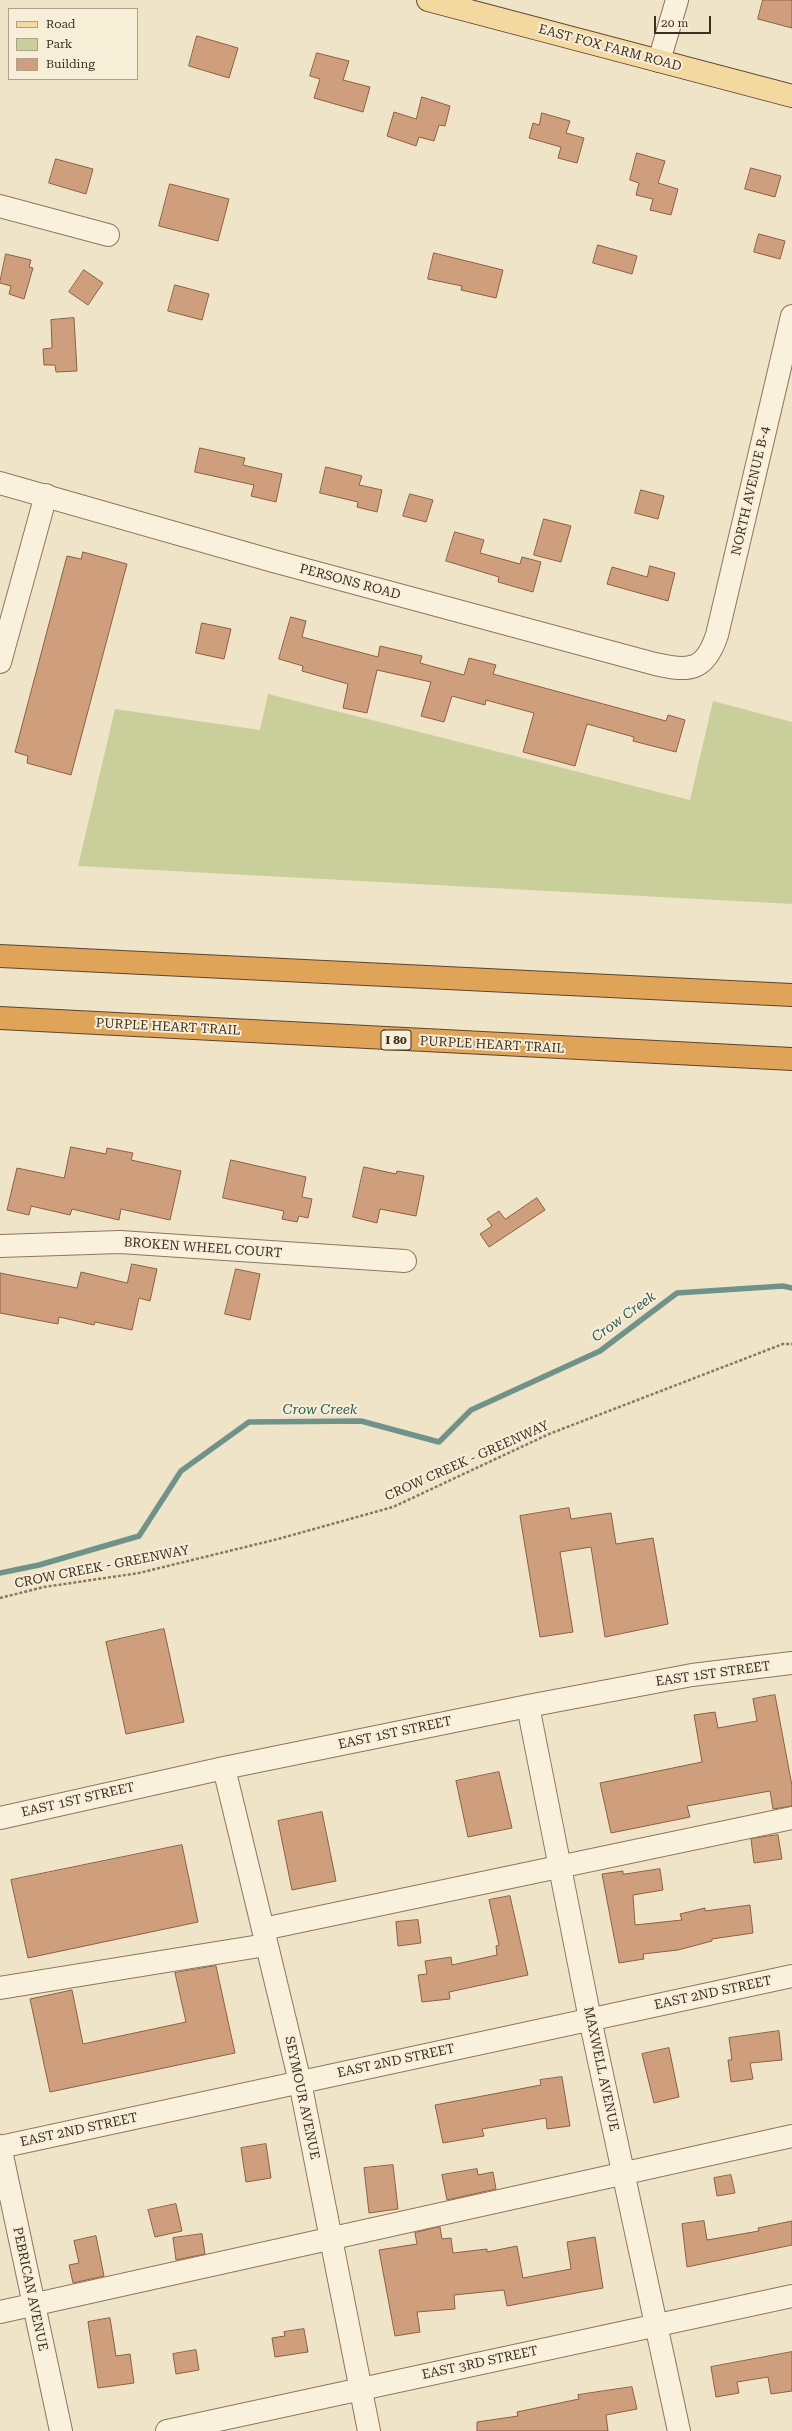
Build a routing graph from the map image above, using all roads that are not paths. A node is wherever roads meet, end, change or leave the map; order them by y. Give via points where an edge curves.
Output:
1 (428, 0) edge
2 (677, 0) edge
3 (468, 5) edge
4 (659, 61) junction
5 (792, 96) edge
6 (0, 206) edge
7 (108, 235) dead end
8 (792, 319) edge
9 (0, 483) edge
10 (46, 495) junction
11 (4, 632) edge
12 (0, 662) edge
13 (702, 663) joint
14 (0, 956) edge
15 (792, 995) edge
16 (0, 1018) edge
17 (651, 1054) junction
18 (792, 1059) edge
19 (792, 1068) edge
20 (0, 1246) edge
21 (405, 1261) dead end
22 (792, 1663) edge
23 (528, 1706) junction
24 (224, 1768) junction
25 (0, 1818) edge
26 (792, 1818) edge
27 (559, 1866) junction
28 (265, 1937) junction
29 (792, 1976) edge
30 (0, 1988) edge
31 (590, 2019) junction
32 (300, 2082) junction
33 (792, 2136) edge
34 (0, 2147) edge
35 (623, 2174) junction
36 (330, 2239) junction
37 (792, 2296) edge
38 (34, 2305) junction
39 (0, 2312) edge
40 (656, 2325) junction
41 (360, 2389) junction
42 (61, 2431) edge
43 (167, 2431) edge
44 (369, 2431) edge
45 (679, 2431) edge

1 - 3 main road, EAST FOX FARM ROAD
2 - 4 street
3 - 4 main road, EAST FOX FARM ROAD
4 - 5 main road, EAST FOX FARM ROAD
6 - 7 street
8 - 13 street, NORTH AVENUE B-4 via 717,635 711,652
9 - 10 street, PERSONS ROAD
10 - 11 street
10 - 13 street, PERSONS ROAD via 273,561 655,664 687,668
11 - 12 street
14 - 15 highway
16 - 17 highway, PURPLE HEART TRAIL / I 80
17 - 18 highway, PURPLE HEART TRAIL / I 80
17 - 19 highway
20 - 21 street, BROKEN WHEEL COURT via 120,1242
22 - 23 street, EAST 1ST STREET via 692,1675
23 - 24 street, EAST 1ST STREET
23 - 27 street, MAXWELL AVENUE
24 - 25 street, EAST 1ST STREET
24 - 28 street, SEYMOUR AVENUE
26 - 27 street
27 - 28 street
27 - 31 street, MAXWELL AVENUE
28 - 30 street
28 - 32 street, SEYMOUR AVENUE
29 - 31 street, EAST 2ND STREET
31 - 32 street, EAST 2ND STREET
31 - 35 street, MAXWELL AVENUE
32 - 34 street, EAST 2ND STREET
32 - 36 street, SEYMOUR AVENUE
33 - 35 street
34 - 38 street, PEBRICAN AVENUE
35 - 36 street
35 - 40 street, MAXWELL AVENUE
36 - 38 street
36 - 41 street, SEYMOUR AVENUE
37 - 40 street, EAST 3RD STREET
38 - 39 street
38 - 42 street, PEBRICAN AVENUE
40 - 41 street, EAST 3RD STREET
40 - 45 street, MAXWELL AVENUE
41 - 43 street, EAST 3RD STREET
41 - 44 street, SEYMOUR AVENUE

